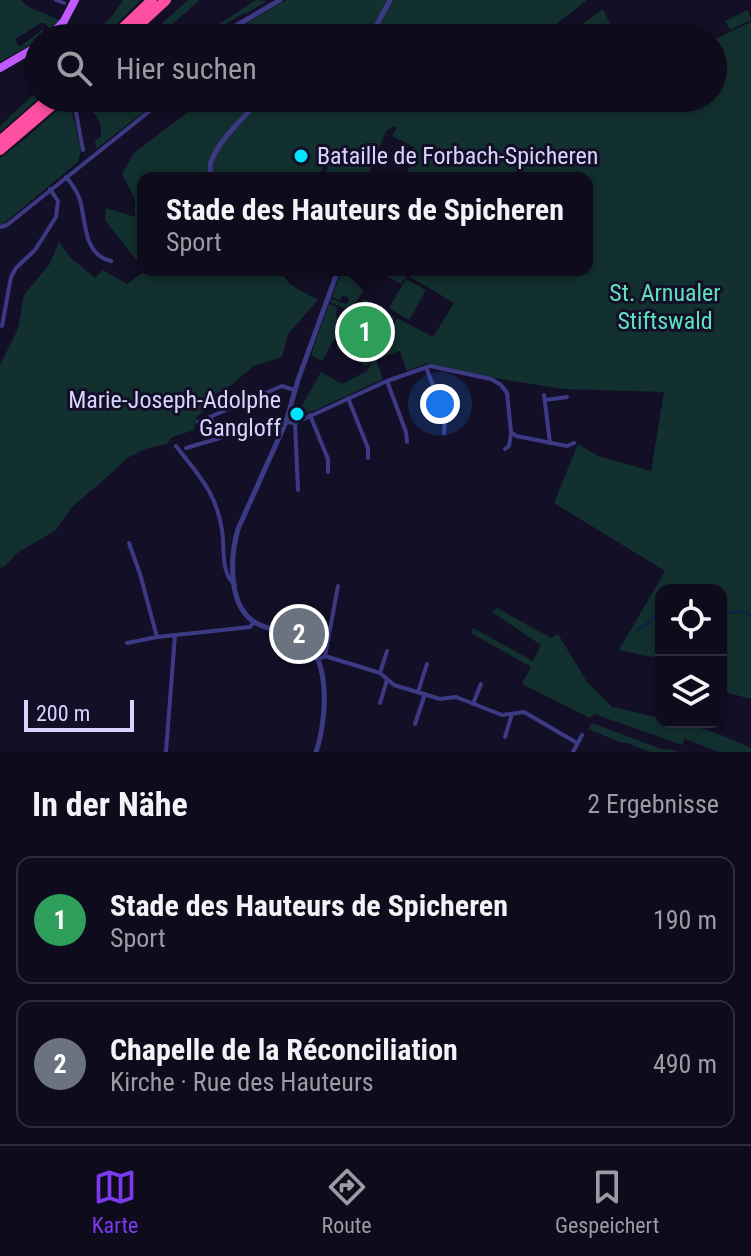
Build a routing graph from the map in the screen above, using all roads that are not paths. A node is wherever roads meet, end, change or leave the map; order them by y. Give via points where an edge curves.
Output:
1 (56, 0) edge
2 (75, 0) edge
3 (152, 0) edge
4 (166, 0) edge
5 (280, 0) edge
6 (390, 0) edge
7 (64, 3) dead end
8 (62, 24) edge
9 (127, 24) edge
10 (140, 24) edge
11 (239, 24) edge
12 (377, 24) edge
13 (24, 54) edge
14 (0, 68) edge
15 (33, 112) edge
16 (45, 112) edge
17 (76, 112) edge
18 (148, 112) edge
19 (250, 112) edge
20 (0, 141) edge
21 (0, 150) edge
22 (83, 150) dead end
23 (211, 172) edge
24 (66, 177) junction
25 (50, 189) junction
26 (0, 227) edge
27 (111, 261) dead end
28 (336, 276) edge
29 (2, 326) dead end
30 (426, 367) junction
31 (387, 381) junction
32 (294, 393) junction
33 (567, 397) dead end
34 (348, 398) junction
35 (310, 415) junction
36 (210, 417) junction
37 (198, 422) dead end
38 (286, 422) junction
39 (295, 423) junction
40 (511, 432) junction
41 (444, 433) dead end
42 (407, 442) dead end
43 (550, 443) junction
44 (574, 443) dead end
45 (176, 446) dead end
46 (186, 448) dead end
47 (505, 449) dead end
48 (368, 458) dead end
49 (328, 472) dead end
50 (298, 490) dead end
51 (129, 543) dead end
52 (235, 585) junction
53 (338, 586) dead end
54 (254, 622) junction
55 (175, 635) junction
56 (157, 637) junction
57 (127, 643) dead end
58 (387, 651) dead end
59 (322, 658) junction
60 (427, 664) dead end
61 (380, 673) junction
62 (387, 680) junction
63 (481, 684) dead end
64 (418, 692) junction
65 (425, 694) junction
66 (380, 703) dead end
67 (473, 704) junction
68 (512, 714) junction
69 (415, 724) dead end
70 (582, 735) dead end
71 (505, 737) dead end
72 (577, 743) junction
73 (166, 752) edge
74 (316, 752) edge
75 (573, 752) edge

1 - 7 street
2 - 8 main road
3 - 9 highway
4 - 10 highway
5 - 11 street
6 - 12 street
13 - 14 main road
15 - 20 highway
16 - 21 highway
17 - 22 street
18 - 24 street
19 - 23 street via 221,144
24 - 25 street
24 - 27 street via 80,199 92,247
25 - 26 street
25 - 29 street via 58,201 56,217 11,277
28 - 32 street
30 - 31 street
30 - 40 street via 501,385 507,393
30 - 41 street via 445,418
31 - 34 street
31 - 42 street
32 - 36 street via 282,386
32 - 38 street
33 - 43 street via 544,398
34 - 35 street
34 - 48 street
35 - 39 street
35 - 49 street
36 - 37 street
36 - 46 street via 220,438
38 - 39 street
38 - 52 street via 238,529 232,562
39 - 50 street
40 - 43 street
40 - 47 street
43 - 44 street
45 - 52 street via 211,491 228,579
51 - 56 street
52 - 54 street via 241,609
53 - 59 street
54 - 55 street via 250,627
54 - 59 street via 304,642
55 - 56 street
55 - 73 street
56 - 57 street
58 - 61 street
59 - 61 street
59 - 74 street via 324,711
60 - 64 street
61 - 62 street
62 - 64 street
62 - 66 street
63 - 67 street
64 - 65 street
65 - 67 street
65 - 69 street
67 - 68 street
68 - 71 street
68 - 72 street via 524,712
70 - 72 street
72 - 75 street

